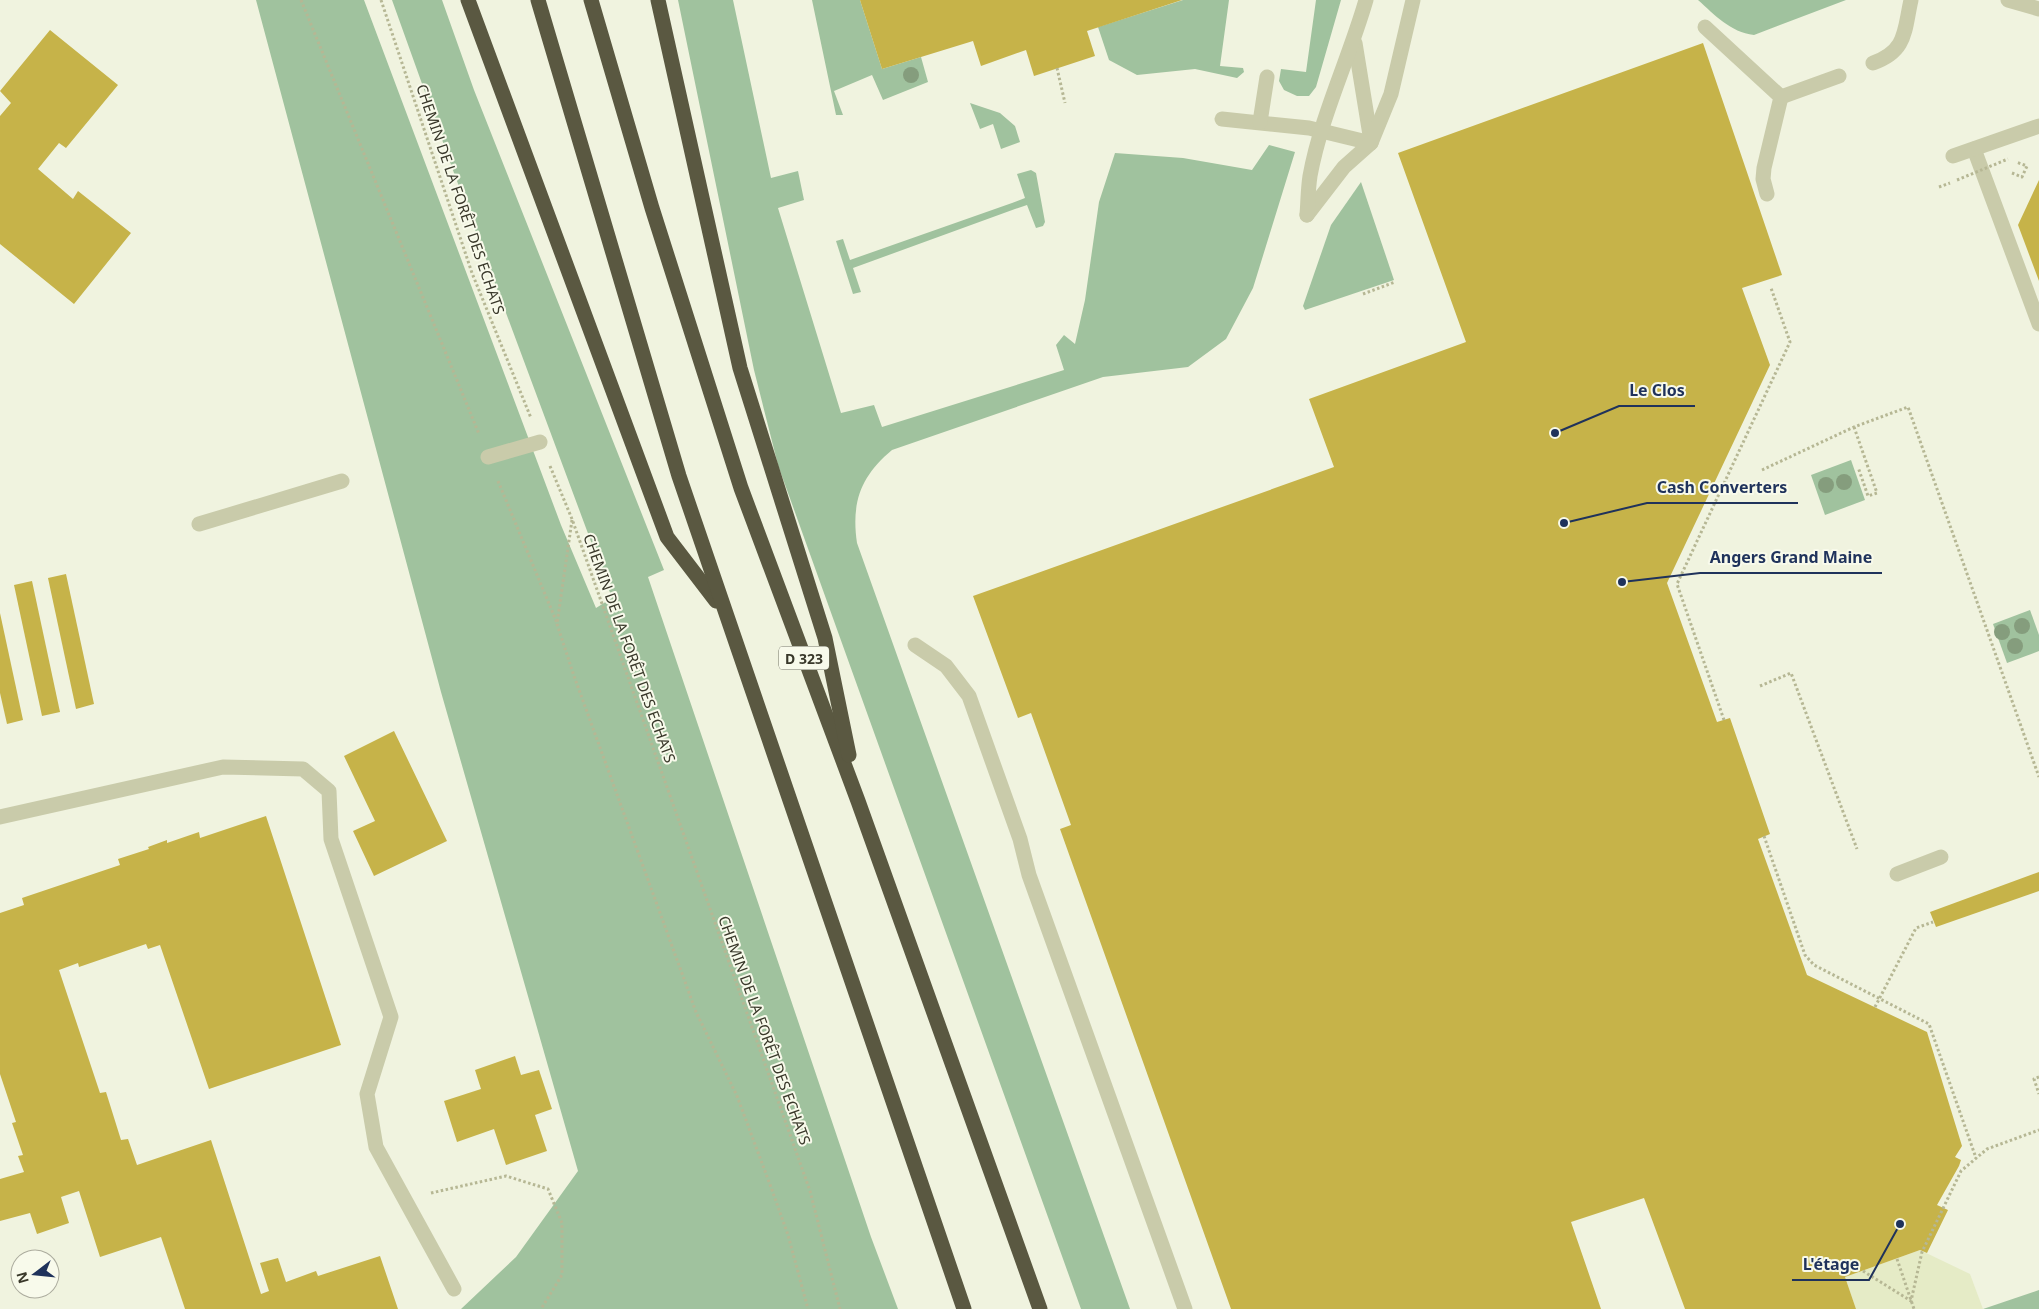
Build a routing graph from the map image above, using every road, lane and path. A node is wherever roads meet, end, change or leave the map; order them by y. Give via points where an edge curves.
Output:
1 (301, 0) edge
2 (381, 0) edge
3 (538, 0) edge
4 (591, 0) edge
5 (658, 0) edge
6 (1366, 0) edge
7 (1412, 0) edge
8 (1911, 0) edge
9 (2008, 0) edge
10 (468, 1) edge
11 (2039, 9) edge
12 (1705, 27) dead end
13 (1354, 41) junction
14 (1873, 63) dead end
15 (1057, 68) dead end
16 (1839, 76) dead end
17 (1267, 77) dead end
18 (1781, 97) junction
19 (1065, 103) dead end
20 (1222, 119) dead end
21 (1260, 122) junction
22 (2039, 126) edge
23 (1322, 132) junction
24 (1371, 143) junction
25 (1974, 149) junction
26 (1954, 156) dead end
27 (2010, 172) dead end
28 (1957, 180) dead end
29 (1767, 194) dead end
30 (1395, 282) dead end
31 (1771, 288) dead end
32 (1363, 294) dead end
33 (2039, 324) edge
34 (1854, 427) junction
35 (540, 442) junction
36 (488, 456) junction
37 (1858, 467) dead end
38 (1762, 470) dead end
39 (342, 481) dead end
40 (572, 519) junction
41 (199, 524) dead end
42 (724, 610) junction
43 (557, 624) junction
44 (915, 645) dead end
45 (1760, 686) dead end
46 (1724, 720) dead end
47 (2039, 777) edge
48 (858, 801) junction
49 (0, 817) edge
50 (1764, 836) dead end
51 (1857, 849) dead end
52 (1941, 857) dead end
53 (1897, 874) dead end
54 (1933, 922) dead end
55 (1878, 999) junction
56 (1874, 1007) dead end
57 (2039, 1077) edge
58 (2039, 1094) edge
59 (2039, 1130) edge
60 (1976, 1158) junction
61 (404, 1199) junction
62 (1897, 1259) dead end
63 (1863, 1271) dead end
64 (454, 1289) dead end
65 (1911, 1301) junction
66 (541, 1309) edge
67 (808, 1309) edge
68 (840, 1309) edge
69 (964, 1309) edge
70 (1040, 1309) edge
71 (1185, 1309) edge
72 (1914, 1309) edge

1 - 36 path
2 - 35 path, CHEMIN DE LA FORÊT DES ECHATS via 472,273
3 - 42 highway via 679,476
4 - 48 highway, D 323 via 655,218 741,488
5 - 48 highway via 740,368 825,638
6 - 13 street
7 - 24 street via 1391,94
8 - 14 street via 1896,52
9 - 11 street
10 - 42 highway via 666,537
12 - 18 street
13 - 23 street
13 - 24 street
15 - 19 path
16 - 18 street
17 - 21 street
18 - 29 street via 1764,168
20 - 21 street
21 - 23 street
22 - 25 street
23 - 24 street
23 - 24 street via 1310,176 1307,215 1344,167
25 - 26 street
25 - 33 street
27 - 28 path, bridge via 2022,177 2026,166 2008,158
30 - 32 path
31 - 46 path via 1790,342 1677,584
34 - 37 path via 1877,493 1868,496
34 - 38 path
34 - 47 path via 1908,408
35 - 36 street
35 - 40 path, CHEMIN DE LA FORÊT DES ECHATS
36 - 43 path
39 - 41 street
40 - 43 path
40 - 68 path, CHEMIN DE LA FORÊT DES ECHATS via 810,1191
42 - 69 highway
43 - 67 path via 696,1012 737,1096 772,1190
44 - 71 street via 946,666 969,696 1020,839 1028,876
45 - 51 path via 1791,674
48 - 70 highway, D 323
49 - 61 street via 223,767 303,769 329,791 331,839 390,1017 368,1094 376,1147
50 - 55 path via 1805,955 1814,966
52 - 53 street
54 - 55 path via 1916,928
55 - 56 path
55 - 60 path via 1929,1024
57 - 58 path via 2034,1079
59 - 60 path via 1987,1149
60 - 65 path via 1961,1171 1922,1252
61 - 64 street
61 - 66 path via 506,1176 548,1189 562,1223 562,1275
62 - 65 path
63 - 65 path
65 - 72 path

